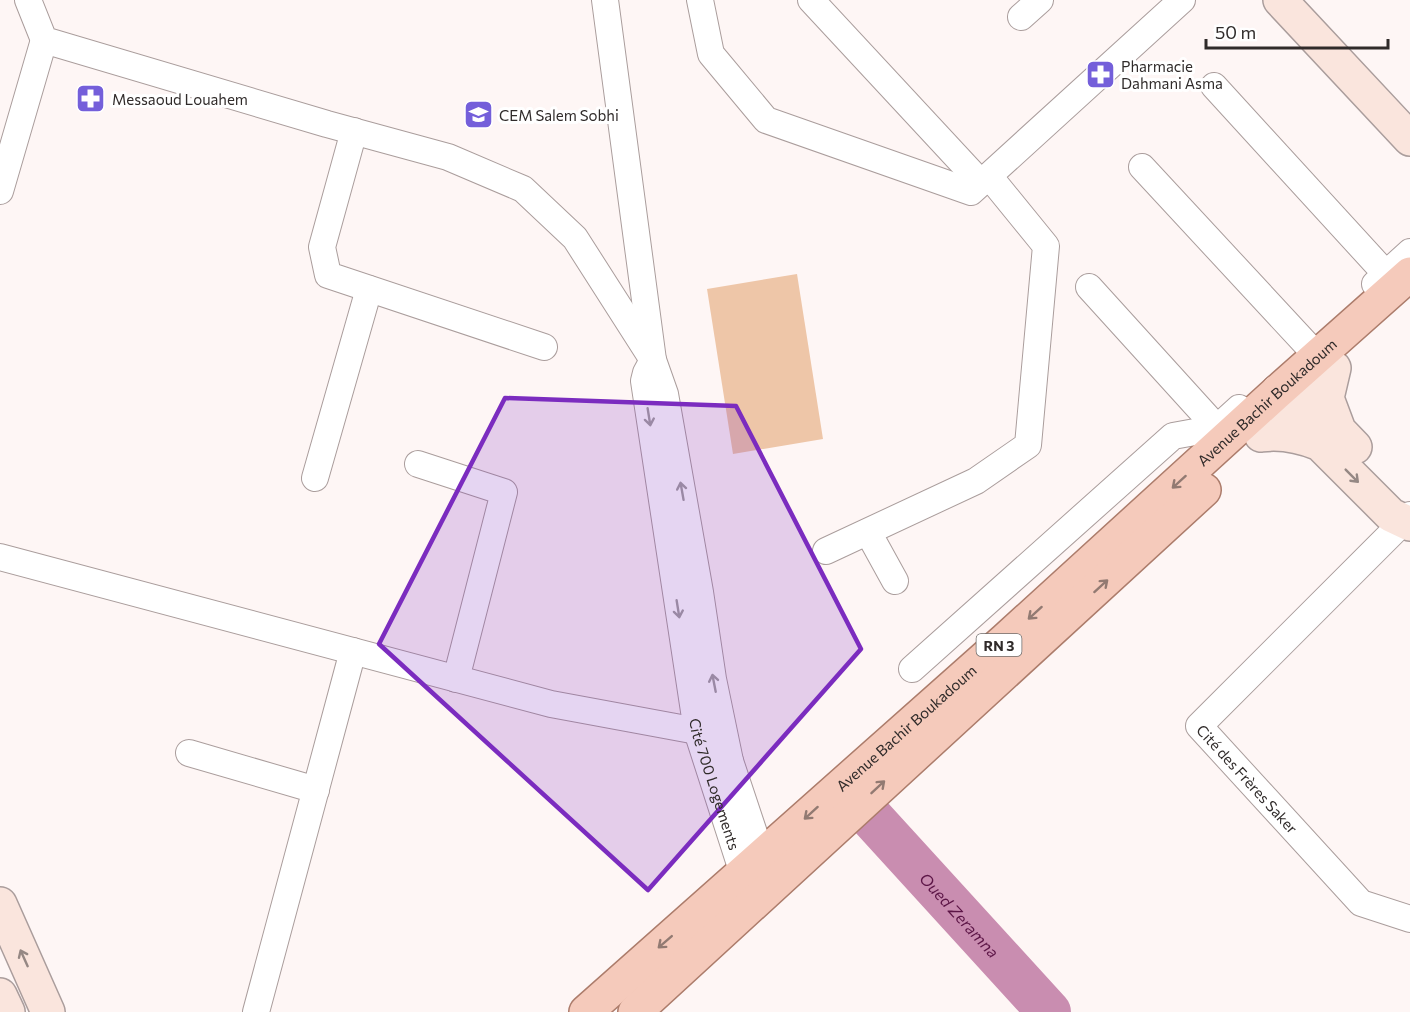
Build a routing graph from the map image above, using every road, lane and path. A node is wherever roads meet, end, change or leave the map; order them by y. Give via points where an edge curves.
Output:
1 (28, 0) edge
2 (605, 0) edge
3 (700, 0) edge
4 (811, 0) edge
5 (1040, 0) edge
6 (1182, 0) edge
7 (1280, 0) edge
8 (1021, 17) dead end
9 (44, 40) junction
10 (1214, 86) dead end
11 (354, 132) junction
12 (1410, 139) edge
13 (1142, 167) dead end
14 (985, 179) junction
15 (0, 191) edge
16 (1410, 252) edge
17 (1398, 274) edge
18 (1089, 287) dead end
19 (369, 289) junction
20 (1410, 302) edge
21 (1308, 346) junction
22 (544, 347) dead end
23 (653, 360) junction
24 (1334, 368) junction
25 (1289, 394) junction
26 (1217, 428) junction
27 (1261, 435) junction
28 (1330, 438) junction
29 (418, 464) dead end
30 (315, 478) dead end
31 (1408, 515) edge
32 (868, 532) junction
33 (826, 551) dead end
34 (0, 557) edge
35 (894, 581) dead end
36 (353, 651) junction
37 (912, 669) dead end
38 (456, 679) junction
39 (722, 723) junction
40 (697, 731) junction
41 (189, 753) dead end
42 (730, 761) junction
43 (316, 790) junction
44 (738, 825) junction
45 (762, 871) junction
46 (714, 899) junction
47 (0, 904) edge
48 (1410, 919) edge
49 (0, 995) edge
50 (8, 1012) edge
51 (48, 1012) edge
52 (256, 1012) edge
53 (586, 1012) edge
54 (635, 1012) edge

1 - 9 street
2 - 23 street
3 - 14 street via 711,54 766,120 971,192
4 - 14 street
5 - 8 street
6 - 14 street
7 - 12 main road
9 - 11 street
9 - 15 street
10 - 17 street
11 - 19 street via 322,247 328,275
11 - 23 street via 448,157 523,189 575,238
13 - 21 street
14 - 32 street via 1046,246 1028,445 976,481
16 - 17 street
17 - 21 street
17 - 25 main road, Avenue Bachir Boukadoum / RN 3
18 - 26 street
19 - 22 street
19 - 30 street
20 - 24 main road, Avenue Bachir Boukadoum / RN 3
21 - 26 street
39 -> 23 street via 665,394
23 -> 40 street via 644,381
24 - 25 main road, Avenue Bachir Boukadoum / RN 3
24 - 28 main road via 1328,398
25 - 27 main road, Avenue Bachir Boukadoum / RN 3
25 - 28 main road, Cité des Frères Saker
25 -> 45 main road, Avenue Bachir Boukadoum / RN 3 via 1022,624
26 - 37 street via 1173,436
27 - 28 main road
45 -> 27 main road, Avenue Bachir Boukadoum / RN 3 via 891,775
28 - 31 main road, Cité des Frères Saker via 1400,495
29 - 38 street via 504,492
31 - 48 street, Cité des Frères Saker via 1199,726 1361,903
32 - 33 street
32 - 35 street
34 - 36 street
36 - 38 street
36 - 43 street
38 - 40 street via 551,704
39 - 40 street
39 - 42 street
40 - 42 street, Cité 700 Logements
40 - 44 street, Cité 700 Logements
41 - 43 street
42 - 44 street, Cité 700 Logements
43 - 52 street
44 - 45 street, Cité 700 Logements
44 - 45 street via 765,835
44 - 46 street
45 - 46 main road, Avenue Bachir Boukadoum / RN 3
45 - 54 main road, Avenue Bachir Boukadoum / RN 3
46 -> 53 main road, Avenue Bachir Boukadoum / RN 3
51 -> 47 main road
49 - 50 main road

